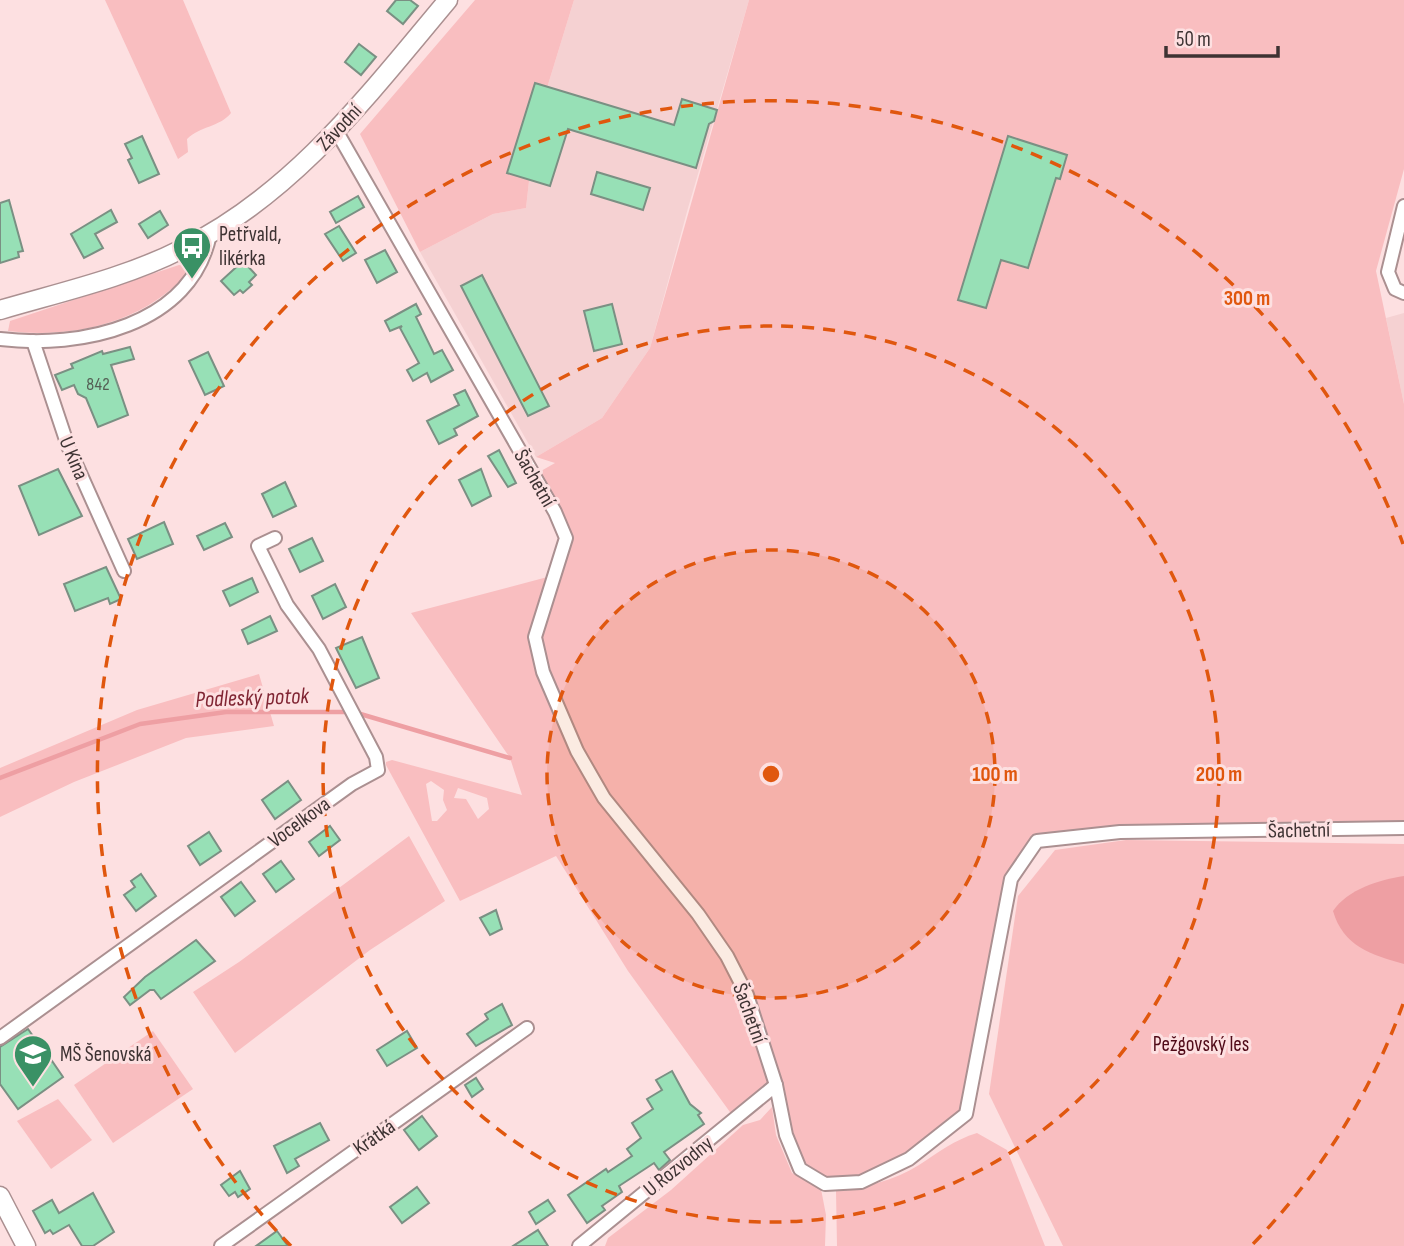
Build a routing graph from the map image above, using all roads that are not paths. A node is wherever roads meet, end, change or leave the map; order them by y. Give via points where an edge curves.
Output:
1 (448, 0) edge
2 (337, 132) junction
3 (1404, 206) edge
4 (210, 234) junction
5 (1399, 291) edge
6 (0, 310) edge
7 (0, 339) edge
8 (33, 341) junction
9 (275, 538) dead end
10 (124, 571) dead end
11 (1404, 828) edge
12 (527, 1028) dead end
13 (0, 1038) edge
14 (776, 1085) junction
15 (0, 1196) edge
16 (26, 1246) edge
17 (221, 1246) edge
18 (579, 1246) edge

1 - 2 street, Závodní
2 - 4 street, Závodní via 276,187
2 - 14 street, Šachetní via 566,538 535,636 543,673 577,751 604,798 727,956 747,995
3 - 5 street via 1388,272
4 - 6 street, Závodní via 139,268
4 - 8 street via 203,262 191,280 147,316 91,337
7 - 8 street
8 - 10 street, U Kina via 68,446
9 - 13 street, Vocelkova via 258,546 287,605 319,649 376,757 378,770 352,784
11 - 14 street, Šachetní via 1121,832 1038,841 1011,879 966,1114 909,1159 861,1182 825,1184 800,1169 786,1135
12 - 17 street, Krátká
14 - 18 street, U Rozvodny
15 - 16 street

